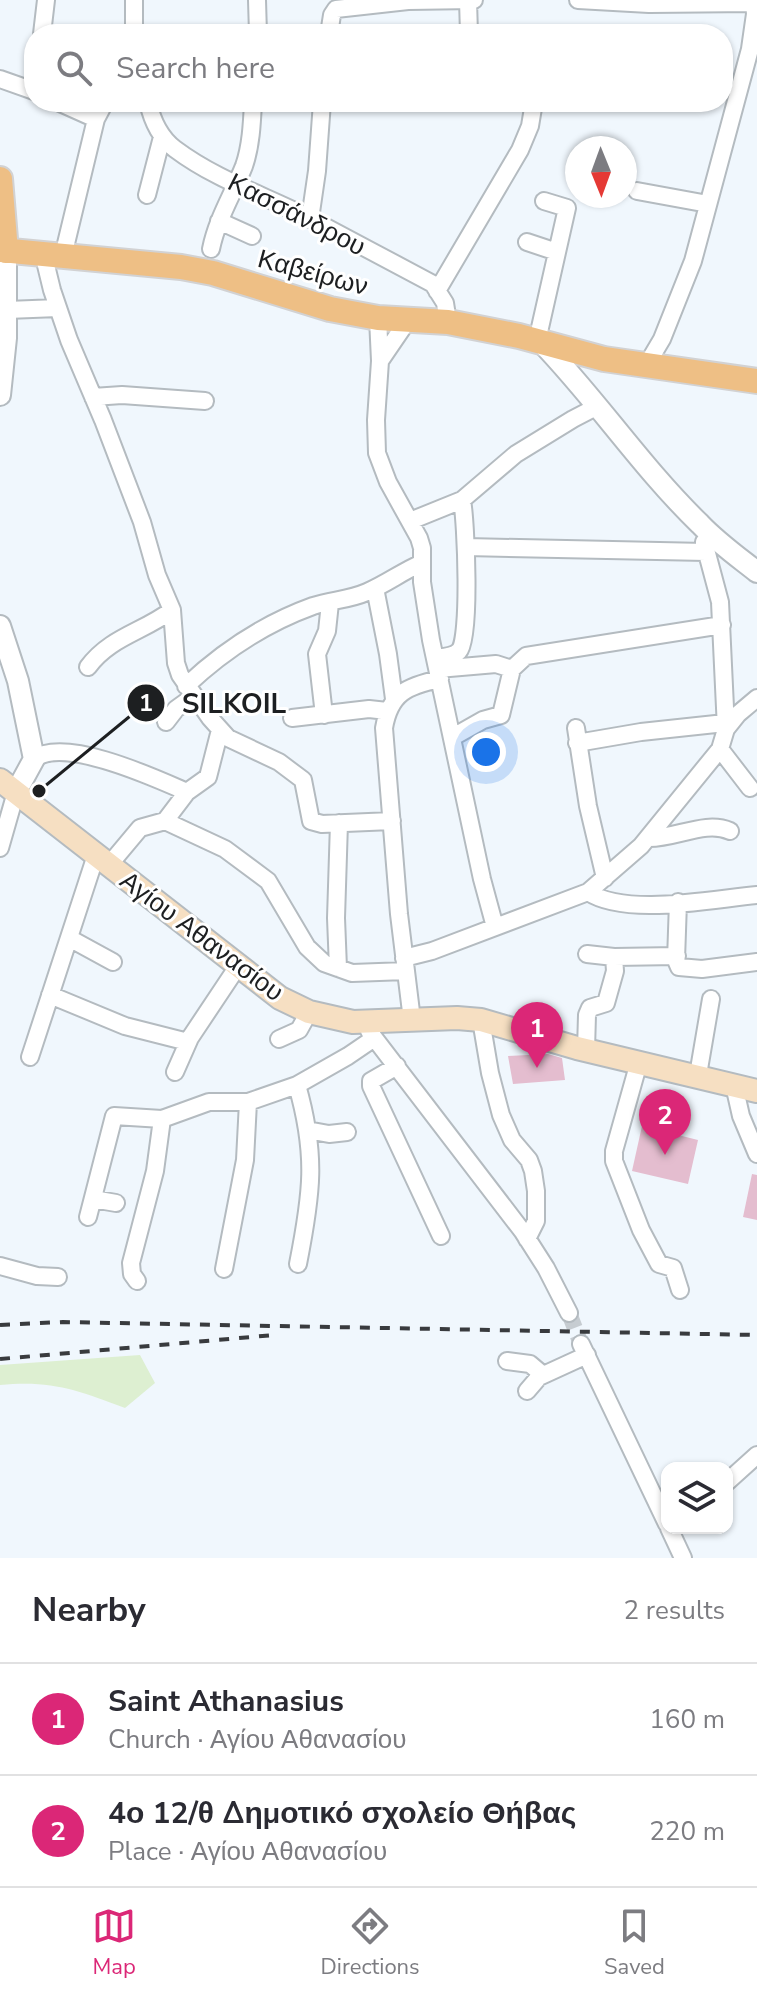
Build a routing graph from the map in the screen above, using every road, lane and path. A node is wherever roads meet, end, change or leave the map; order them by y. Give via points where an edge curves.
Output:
1 (46, 0) edge
2 (134, 0) edge
3 (257, 0) edge
4 (468, 0) edge
5 (474, 0) edge
6 (578, 0) edge
7 (340, 3) edge
8 (371, 3) edge
9 (755, 3) edge
10 (43, 24) edge
11 (134, 24) edge
12 (258, 24) edge
13 (331, 24) edge
14 (469, 24) edge
15 (0, 79) edge
16 (24, 87) edge
17 (80, 112) edge
18 (100, 112) edge
19 (150, 112) edge
20 (252, 112) edge
21 (321, 112) edge
22 (532, 112) edge
23 (733, 112) edge
24 (733, 112) edge
25 (96, 119) junction
26 (162, 137) junction
27 (0, 179) edge
28 (234, 184) junction
29 (637, 191) dead end
30 (147, 195) dead end
31 (544, 201) dead end
32 (708, 204) junction
33 (310, 219) junction
34 (219, 221) junction
35 (252, 236) dead end
36 (527, 242) dead end
37 (211, 249) dead end
38 (3, 250) edge
39 (557, 252) junction
40 (53, 254) junction
41 (437, 291) junction
42 (58, 308) junction
43 (7, 310) junction
44 (378, 318) junction
45 (408, 320) junction
46 (448, 322) junction
47 (533, 340) junction
48 (380, 361) junction
49 (646, 366) junction
50 (757, 381) edge
51 (0, 395) edge
52 (93, 397) junction
53 (205, 401) dead end
54 (598, 406) junction
55 (462, 500) junction
56 (410, 521) junction
57 (700, 525) junction
58 (466, 547) junction
59 (706, 552) junction
60 (422, 563) junction
61 (757, 572) edge
62 (375, 588) junction
63 (330, 603) junction
64 (172, 610) junction
65 (722, 625) junction
66 (0, 626) edge
67 (88, 667) dead end
68 (438, 669) junction
69 (512, 669) junction
70 (190, 691) junction
71 (757, 698) edge
72 (390, 705) junction
73 (324, 715) junction
74 (292, 718) dead end
75 (166, 722) dead end
76 (725, 726) junction
77 (220, 730) junction
78 (453, 737) junction
79 (720, 749) junction
80 (34, 759) junction
81 (8, 786) edge
82 (750, 788) dead end
83 (187, 792) junction
84 (165, 821) junction
85 (392, 821) junction
86 (339, 823) junction
87 (730, 831) dead end
88 (648, 838) junction
89 (0, 848) edge
90 (102, 860) junction
91 (605, 878) junction
92 (588, 892) junction
93 (757, 895) edge
94 (678, 902) junction
95 (495, 927) junction
96 (69, 938) junction
97 (587, 954) dead end
98 (677, 956) junction
99 (614, 957) junction
100 (113, 962) dead end
101 (757, 962) edge
102 (405, 965) junction
103 (238, 966) junction
104 (338, 968) junction
105 (50, 995) junction
106 (711, 999) dead end
107 (309, 1012) junction
108 (412, 1020) junction
109 (481, 1020) junction
110 (368, 1031) junction
111 (279, 1039) dead end
112 (188, 1042) junction
113 (586, 1050) junction
114 (30, 1057) dead end
115 (639, 1062) junction
116 (397, 1066) junction
117 (175, 1072) dead end
118 (698, 1075) junction
119 (297, 1085) junction
120 (734, 1085) junction
121 (757, 1091) edge
122 (248, 1102) junction
123 (162, 1119) junction
124 (307, 1130) junction
125 (347, 1132) dead end
126 (757, 1154) edge
127 (93, 1199) junction
128 (116, 1203) dead end
129 (88, 1217) dead end
130 (441, 1236) dead end
131 (527, 1239) junction
132 (298, 1264) dead end
133 (0, 1266) edge
134 (224, 1269) dead end
135 (58, 1277) dead end
136 (137, 1281) dead end
137 (680, 1290) dead end
138 (569, 1313) tunnel mouth
139 (507, 1361) dead end
140 (543, 1375) junction
141 (527, 1391) dead end
142 (757, 1455) edge
143 (733, 1477) edge
144 (661, 1508) edge
145 (673, 1534) edge
146 (683, 1558) edge

1 - 10 street
2 - 11 street
3 - 12 street
4 - 5 street
4 - 8 street
4 - 14 street
6 - 9 street
7 - 8 street
7 - 13 street
9 - 24 street via 750,49
15 - 16 street
17 - 25 street
18 - 25 street
19 - 26 street
20 - 28 street via 246,156
21 - 33 street
22 - 41 street via 520,150
23 - 32 street
25 - 40 street
26 - 28 street, Κασσάνδρου
26 - 30 street
27 - 38 main road
28 - 33 street, Κασσάνδρου
28 - 34 street
29 - 32 street
31 - 39 street via 567,208
32 - 49 street via 682,292
33 - 41 street, Κασσάνδρου via 433,284
34 - 35 street
34 - 37 street
36 - 39 street
38 - 40 main road, Καβείρων
38 - 43 street
39 - 47 street
40 - 42 street
40 - 44 main road, Καβείρων via 213,273
41 - 46 street
42 - 43 street
42 - 52 street
43 - 51 street
44 - 45 main road, Καβείρων
44 - 48 street
45 - 46 main road, Καβείρων
45 - 48 street
46 - 47 main road, Καβείρων
47 - 49 main road, Καβείρων
47 - 54 street
48 - 56 street via 377,453
49 - 50 main road, Καβείρων
52 - 53 street
52 - 64 street
54 - 55 street via 516,454
54 - 57 street
55 - 56 street
55 - 58 street
56 - 60 street
57 - 59 street
57 - 61 street
58 - 59 street
58 - 68 street via 464,642
59 - 65 street
60 - 62 street
60 - 68 street
62 - 63 street
62 - 72 street via 388,654
63 - 70 street via 302,611 212,662
63 - 73 street via 327,631 317,654
64 - 67 street via 107,645
64 - 70 street via 176,663
65 - 69 street via 545,651 526,656
65 - 76 street
66 - 80 street
68 - 69 street via 496,664
68 - 72 street
68 - 78 street
69 - 78 street via 501,715
70 - 75 street
70 - 77 street
71 - 76 street
72 - 73 street
72 - 85 street via 384,728
73 - 74 street
76 - 79 street
76 - 91 street via 576,736
77 - 83 street via 208,777
77 - 86 street via 303,780 311,821
78 - 95 street
79 - 82 street
79 - 88 street
80 - 81 street
80 - 83 street via 40,754 99,757
81 - 89 street
81 - 90 main road, Αγίου Αθανασίου
83 - 84 street
84 - 90 street via 140,828
84 - 104 street via 225,849 268,881 307,947
85 - 86 street
85 - 102 street
86 - 104 street
87 - 88 street via 713,826
88 - 91 street
90 - 96 street
90 - 103 main road, Αγίου Αθανασίου
91 - 92 street
92 - 94 street via 626,906
92 - 95 street
93 - 94 street
94 - 98 street
95 - 102 street
96 - 100 street
96 - 105 street
97 - 99 street
98 - 99 street
98 - 101 street via 679,967 692,970
99 - 113 street via 606,1003 590,1008 587,1015
102 - 104 street via 361,973
102 - 108 street
103 - 107 main road, Αγίου Αθανασίου via 280,998
103 - 112 street
105 - 112 street via 125,1026
105 - 114 street
106 - 118 street
107 - 110 main road, Αγίου Αθανασίου
107 - 111 street via 299,1030
108 - 109 main road, Αγίου Αθανασίου
108 - 110 main road, Αγίου Αθανασίου
109 - 113 main road, Αγίου Αθανασίου
109 - 131 street via 501,1115 533,1171 536,1221
110 - 116 street
110 - 119 street via 348,1056
112 - 117 street
113 - 115 main road, Αγίου Αθανασίου
115 - 118 main road, Αγίου Αθανασίου
115 - 137 street via 614,1161 646,1239 659,1264 673,1268
116 - 130 street via 371,1086
116 - 131 street
118 - 120 main road, Αγίου Αθανασίου
119 - 122 street
119 - 124 street
120 - 121 main road, Αγίου Αθανασίου
120 - 126 street
122 - 123 street via 209,1102
122 - 134 street via 245,1160
123 - 127 street via 114,1116
123 - 136 street via 155,1171 131,1263
124 - 125 street
124 - 132 street via 311,1194
127 - 128 street
127 - 129 street
131 - 138 street
133 - 135 street
139 - 140 street via 530,1364
140 - 141 street
140 - 144 street via 584,1350
142 - 143 street
145 - 146 street

